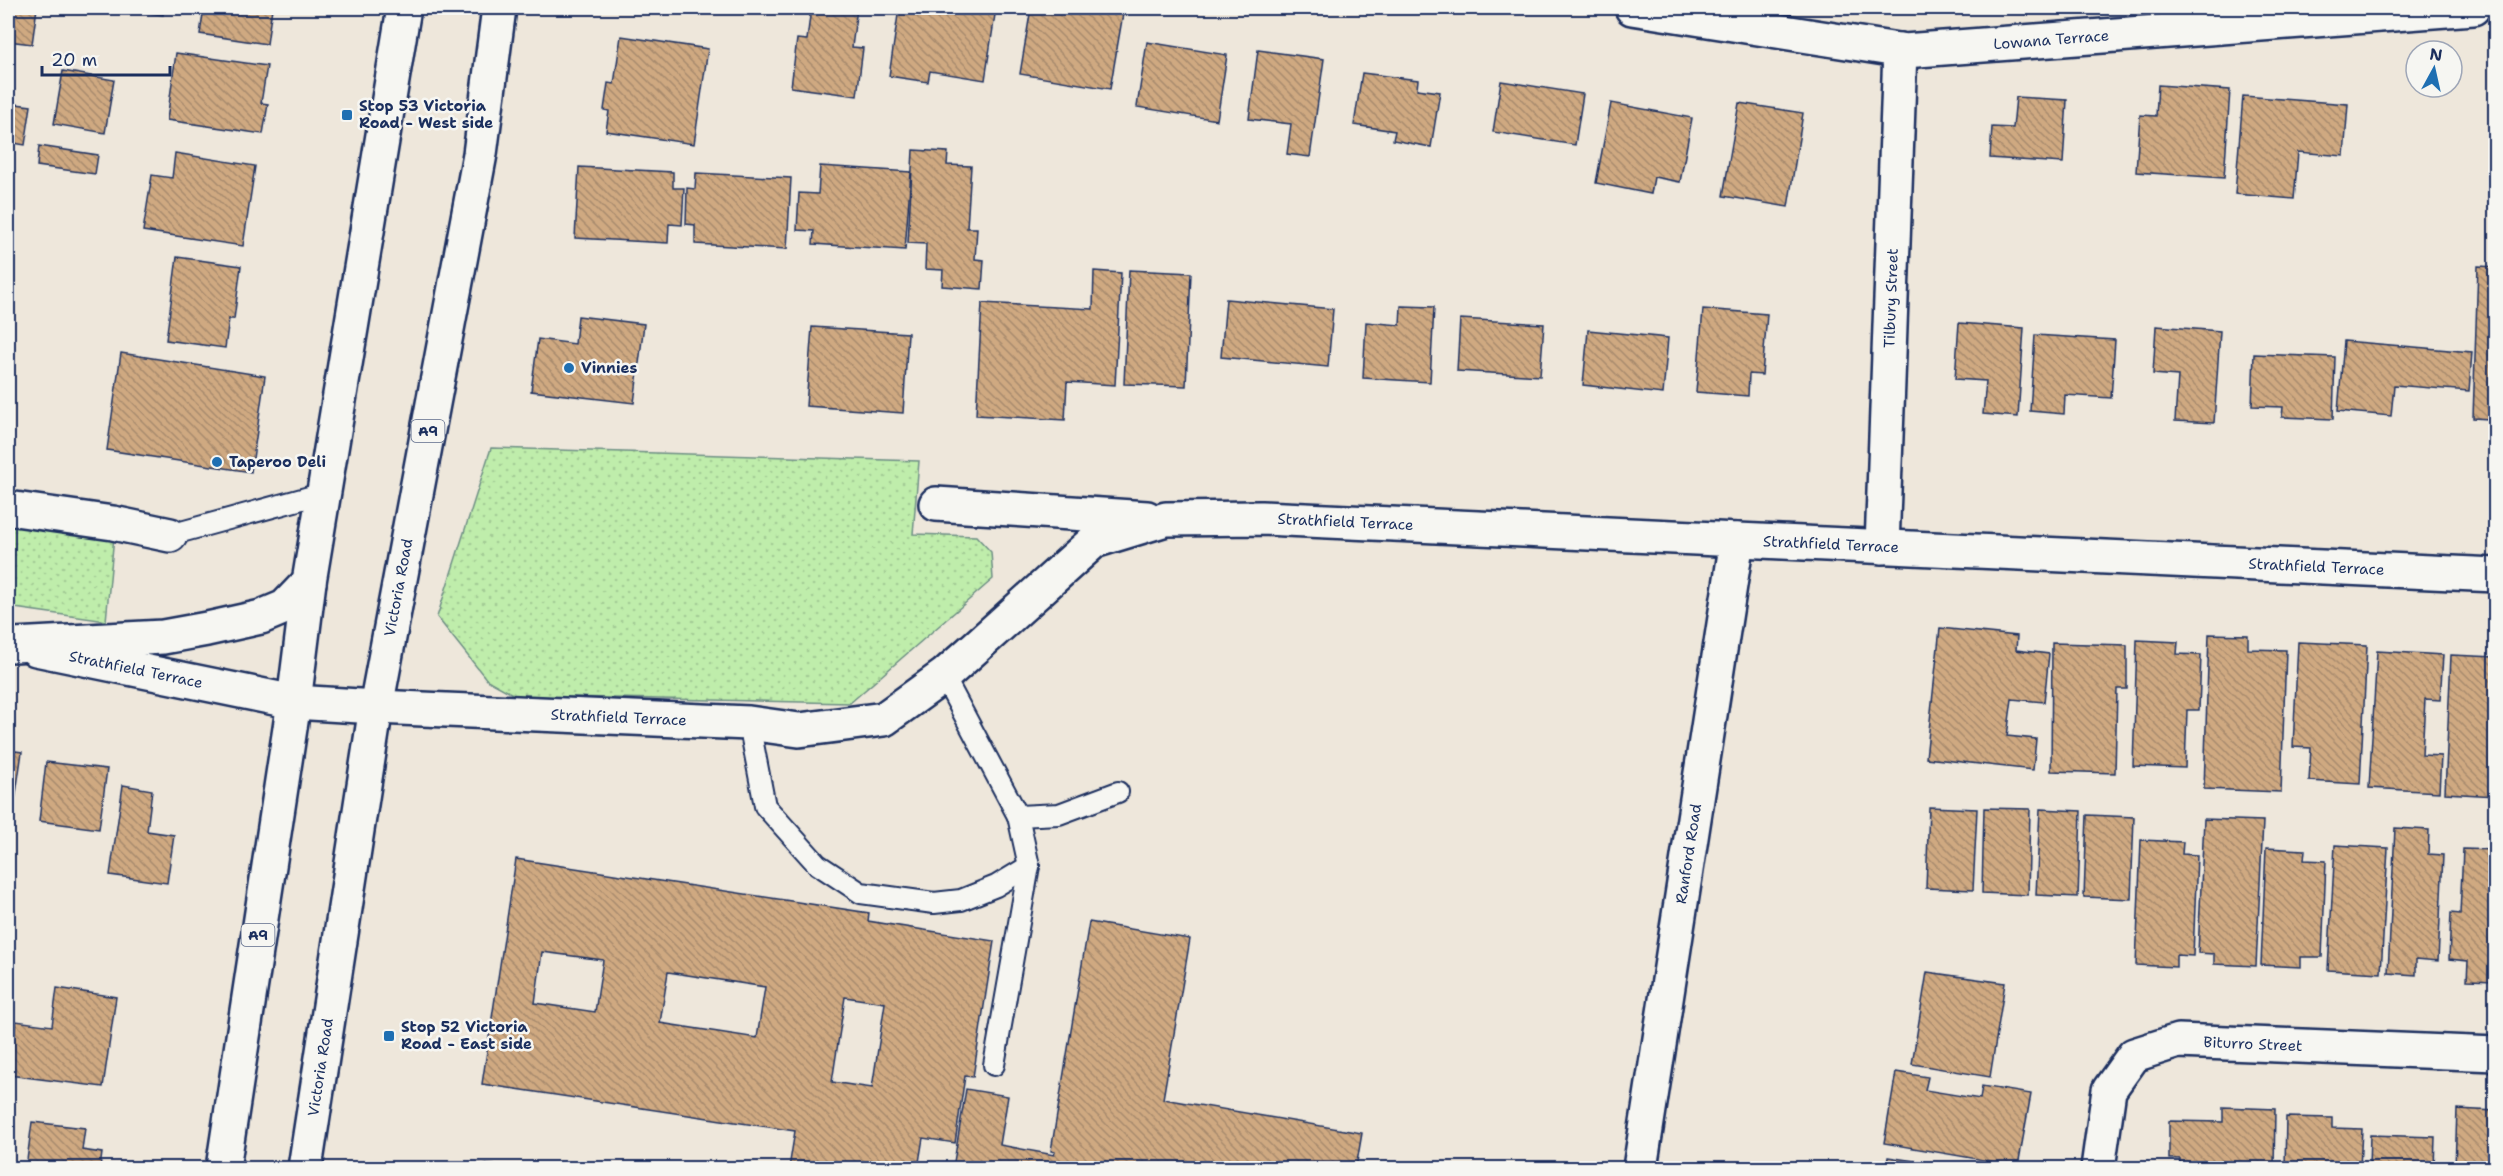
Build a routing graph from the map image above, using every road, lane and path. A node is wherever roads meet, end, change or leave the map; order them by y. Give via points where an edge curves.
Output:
1 (404, 8) edge
2 (498, 8) edge
3 (1632, 8) edge
4 (2473, 8) edge
5 (1900, 51) junction
6 (324, 493) junction
7 (936, 504) dead end
8 (8, 508) edge
9 (1166, 519) junction
10 (170, 535) joint
11 (1737, 540) junction
12 (1882, 547) junction
13 (2496, 575) edge
14 (309, 582) junction
15 (11, 645) edge
16 (944, 675) junction
17 (294, 702) junction
18 (376, 707) junction
19 (749, 723) junction
20 (1118, 792) dead end
21 (1018, 816) junction
22 (1029, 866) junction
23 (2496, 1054) edge
24 (994, 1065) dead end
25 (223, 1168) edge
26 (305, 1168) edge
27 (1640, 1168) edge
28 (2098, 1168) edge

1 - 6 main road, A9
2 - 18 main road, Victoria Road / A9 via 480,154
3 - 5 main road, Lowana Terrace
4 - 5 main road, Lowana Terrace
5 - 12 main road, Tilbury Street
6 - 10 lane
6 - 14 main road, A9
7 - 9 main road, Strathfield Terrace
8 - 10 main road
9 - 11 main road, Strathfield Terrace via 1262,518
9 - 16 main road, Strathfield Terrace via 1094,542
11 - 12 main road, Strathfield Terrace
11 - 27 main road, Ranford Road
12 - 13 main road, Strathfield Terrace
14 - 15 main road via 285,607 261,617 207,629 163,637
14 - 17 main road, A9
15 - 17 main road, Strathfield Terrace
16 - 19 main road, Strathfield Terrace via 884,719 799,730
16 - 21 lane
17 - 18 main road, Strathfield Terrace
17 - 25 main road, A9
18 - 19 main road, Strathfield Terrace
18 - 26 main road, Victoria Road / A9
19 - 22 lane via 765,806 817,864 861,892 934,903 961,900 996,886
20 - 21 lane via 1059,814
21 - 22 lane
22 - 24 lane
23 - 28 main road, Biturro Street via 2178,1041 2134,1055 2109,1090

